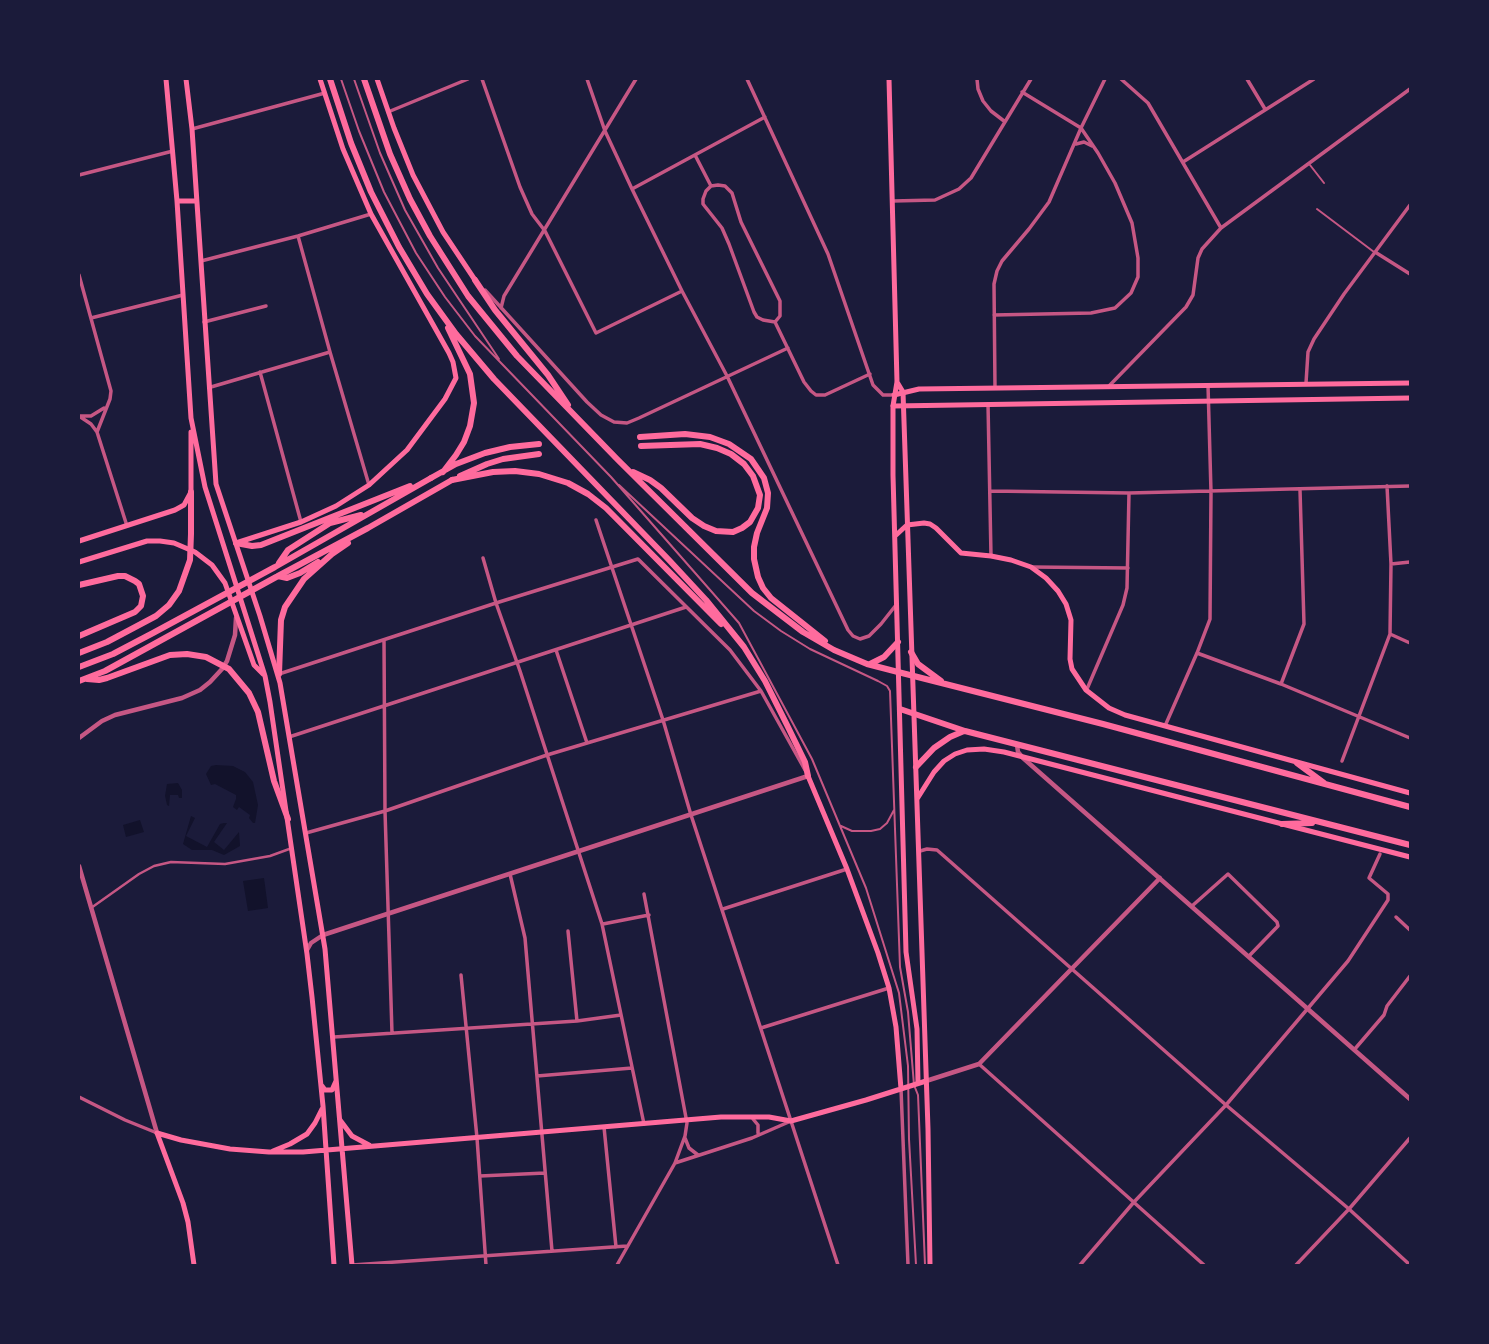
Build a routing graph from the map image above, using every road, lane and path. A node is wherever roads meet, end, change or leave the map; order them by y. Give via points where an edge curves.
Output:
1 (166, 79) edge
2 (187, 79) edge
3 (320, 79) edge
4 (330, 79) edge
5 (341, 79) edge
6 (354, 79) edge
7 (364, 79) edge
8 (377, 79) edge
9 (468, 79) edge
10 (482, 79) edge
11 (587, 79) edge
12 (636, 79) edge
13 (747, 79) edge
14 (889, 79) edge
15 (977, 79) edge
16 (1031, 79) edge
17 (1105, 79) edge
18 (1121, 79) edge
19 (1247, 79) edge
20 (1314, 79) edge
21 (1410, 89) edge
22 (1022, 92) junction
23 (325, 93) junction
24 (1265, 108) junction
25 (388, 111) junction
26 (765, 117) junction
27 (1004, 121) junction
28 (1081, 128) junction
29 (192, 129) junction
30 (605, 131) junction
31 (1074, 145) junction
32 (1094, 147) junction
33 (173, 151) junction
34 (695, 155) junction
35 (1182, 162) junction
36 (1310, 165) junction
37 (79, 175) edge
38 (1324, 183) dead end
39 (711, 186) junction
40 (632, 189) junction
41 (177, 201) junction
42 (196, 201) junction
43 (892, 201) junction
44 (1410, 205) edge
45 (1317, 209) dead end
46 (371, 214) junction
47 (1221, 228) junction
48 (545, 231) junction
49 (299, 236) junction
50 (1375, 252) junction
51 (200, 261) junction
52 (1410, 274) edge
53 (79, 275) edge
54 (475, 280) junction
55 (682, 291) junction
56 (183, 295) junction
57 (504, 296) junction
58 (494, 300) junction
59 (266, 306) dead end
60 (501, 309) junction
61 (993, 315) junction
62 (443, 316) junction
63 (91, 318) junction
64 (502, 319) junction
65 (204, 322) junction
66 (775, 322) junction
67 (788, 348) junction
68 (330, 352) junction
69 (500, 361) junction
70 (260, 372) junction
71 (870, 374) junction
72 (727, 376) junction
73 (897, 382) junction
74 (1306, 383) junction
75 (1410, 383) edge
76 (1208, 385) junction
77 (1109, 386) junction
78 (208, 387) junction
79 (1064, 387) junction
80 (960, 388) junction
81 (995, 388) junction
82 (903, 392) junction
83 (894, 395) junction
84 (1410, 398) edge
85 (1209, 400) junction
86 (108, 404) junction
87 (988, 404) junction
88 (1064, 404) junction
89 (960, 405) junction
90 (893, 406) junction
91 (904, 406) junction
92 (79, 416) edge
93 (191, 418) junction
94 (577, 418) junction
95 (97, 432) junction
96 (639, 437) dead end
97 (539, 444) dead end
98 (641, 446) dead end
99 (539, 454) dead end
100 (626, 468) junction
101 (443, 472) junction
102 (611, 477) junction
103 (431, 478) junction
104 (453, 480) junction
105 (369, 485) junction
106 (1387, 486) junction
107 (1410, 486) edge
108 (1300, 490) junction
109 (990, 491) junction
110 (191, 492) junction
111 (1211, 492) junction
112 (1129, 493) junction
113 (596, 520) dead end
114 (301, 522) junction
115 (907, 525) junction
116 (127, 526) junction
117 (368, 528) junction
118 (895, 536) junction
119 (79, 541) edge
120 (236, 542) junction
121 (332, 554) junction
122 (991, 556) junction
123 (482, 558) dead end
124 (79, 562) edge
125 (1410, 562) edge
126 (1391, 564) junction
127 (612, 566) junction
128 (1031, 568) junction
129 (1128, 568) junction
130 (278, 576) junction
131 (79, 584) edge
132 (496, 603) junction
133 (897, 603) junction
134 (688, 606) junction
135 (236, 612) junction
136 (631, 625) junction
137 (1390, 634) junction
138 (79, 636) edge
139 (384, 640) junction
140 (898, 642) junction
141 (1410, 643) edge
142 (744, 646) junction
143 (556, 650) junction
144 (834, 650) junction
145 (911, 652) junction
146 (79, 653) edge
147 (1198, 653) junction
148 (517, 662) junction
149 (867, 664) junction
150 (79, 667) edge
151 (898, 673) junction
152 (279, 674) junction
153 (265, 676) junction
154 (912, 676) junction
155 (82, 680) edge
156 (945, 684) junction
157 (1281, 684) junction
158 (1086, 690) junction
159 (761, 691) junction
160 (384, 707) junction
161 (900, 709) junction
162 (914, 714) junction
163 (1358, 716) junction
164 (663, 720) junction
165 (1165, 726) junction
166 (965, 731) junction
167 (289, 737) junction
168 (79, 738) edge
169 (1410, 738) edge
170 (587, 743) junction
171 (1017, 744) junction
172 (547, 755) junction
173 (1023, 758) junction
174 (1342, 761) dead end
175 (1297, 763) junction
176 (916, 767) junction
177 (808, 776) junction
178 (1328, 786) junction
179 (1410, 793) edge
180 (916, 800) junction
181 (895, 806) junction
182 (1410, 807) edge
183 (385, 811) junction
184 (691, 815) junction
185 (288, 819) junction
186 (1321, 822) junction
187 (1282, 824) junction
188 (840, 826) junction
189 (306, 833) junction
190 (1410, 845) edge
191 (292, 848) junction
192 (578, 852) junction
193 (918, 852) junction
194 (1380, 854) dead end
195 (1410, 857) edge
196 (79, 866) edge
197 (847, 869) junction
198 (510, 874) junction
199 (1160, 878) junction
200 (644, 894) dead end
201 (1192, 906) junction
202 (90, 908) junction
203 (723, 909) junction
204 (387, 914) junction
205 (649, 915) junction
206 (1396, 917) dead end
207 (602, 924) junction
208 (1410, 930) edge
209 (568, 931) dead end
210 (323, 934) junction
211 (307, 950) junction
212 (1249, 956) junction
213 (1071, 968) junction
214 (461, 975) dead end
215 (1410, 976) edge
216 (889, 988) junction
217 (1308, 1009) junction
218 (622, 1014) junction
219 (577, 1021) junction
220 (532, 1024) junction
221 (466, 1028) junction
222 (761, 1028) junction
223 (392, 1033) junction
224 (334, 1037) junction
225 (1354, 1050) junction
226 (979, 1064) junction
227 (632, 1068) junction
228 (337, 1076) junction
229 (537, 1076) junction
230 (926, 1081) junction
231 (320, 1083) junction
232 (910, 1086) junction
233 (79, 1097) edge
234 (1410, 1099) edge
235 (323, 1105) junction
236 (1226, 1105) junction
237 (750, 1116) junction
238 (340, 1119) junction
239 (687, 1120) junction
240 (791, 1121) junction
241 (644, 1124) junction
242 (604, 1127) junction
243 (542, 1132) junction
244 (157, 1133) junction
245 (757, 1135) junction
246 (685, 1136) junction
247 (477, 1138) junction
248 (1410, 1138) edge
249 (372, 1146) junction
250 (342, 1149) junction
251 (326, 1150) junction
252 (269, 1152) junction
253 (698, 1155) junction
254 (675, 1163) junction
255 (545, 1173) junction
256 (480, 1176) junction
257 (1134, 1202) junction
258 (1349, 1209) junction
259 (628, 1246) junction
260 (616, 1247) junction
261 (552, 1251) junction
262 (485, 1256) junction
263 (194, 1265) edge
264 (334, 1265) edge
265 (351, 1265) edge
266 (486, 1265) edge
267 (617, 1265) edge
268 (838, 1265) edge
269 (908, 1265) edge
270 (916, 1265) edge
271 (928, 1265) edge
272 (1080, 1265) edge
273 (1204, 1265) edge
274 (1296, 1265) edge
275 (1410, 1265) edge

1 - 33 main road
2 - 29 main road
3 - 23 main road
4 - 62 highway via 371,192 405,258
5 - 69 lane via 371,163 402,229 445,297
6 - 69 lane via 380,153 411,220
7 - 94 highway via 396,168 437,249 495,330
8 - 25 main road
9 - 25 street
10 - 48 street via 520,187
11 - 30 street
12 - 30 street
13 - 26 street
14 - 43 main road
15 - 27 street via 983,101
16 - 22 street
17 - 28 street
18 - 35 street via 1148,103
19 - 24 street
20 - 24 street
21 - 36 street
22 - 27 street
22 - 28 street
23 - 29 street
23 - 46 main road
24 - 35 street
25 - 54 main road via 423,195
26 - 34 street
26 - 71 street via 828,254
27 - 43 street via 971,178 959,189 935,200
28 - 31 street
28 - 32 street
29 - 42 main road
30 - 40 street
30 - 48 street
31 - 32 street via 1084,142
31 - 61 street via 1049,202 1002,261 994,284
32 - 61 street via 1132,223 1138,277 1131,293 1115,308 1091,313
33 - 37 street
33 - 41 main road
34 - 39 street
34 - 40 street
35 - 47 street
36 - 38 lane
36 - 47 street
39 - 66 street via 725,186 732,193 741,222 780,300 780,316
39 - 66 street via 702,200 722,228 754,312
40 - 55 street
41 - 42 main road
41 - 56 main road
42 - 51 main road
43 - 73 main road
44 - 50 street
45 - 50 lane
46 - 49 street
46 - 105 main road via 443,341 456,378 430,422
47 - 77 street via 1198,258 1193,295 1186,307
48 - 55 street via 596,333
48 - 57 street
49 - 51 street
49 - 68 street
50 - 52 street
50 - 74 street via 1314,339 1308,352
51 - 65 main road
53 - 63 street
54 - 58 street
54 - 64 highway
55 - 72 street
56 - 63 street
56 - 93 main road
57 - 58 street
57 - 60 street
58 - 60 street
59 - 65 street
60 - 64 highway
60 - 72 street via 587,402 614,422 627,423
61 - 81 street
62 - 101 highway via 470,374 474,402 464,442
62 - 142 highway via 495,379 684,575
63 - 86 street via 111,391
64 - 94 highway
65 - 78 main road
66 - 67 street
67 - 71 street via 804,382 816,395
67 - 72 street
68 - 70 street
68 - 105 street
69 - 102 lane
70 - 78 street
70 - 114 street
71 - 83 street via 879,393
72 - 133 street via 848,630 860,639 869,636
73 - 82 main road
73 - 83 main road
74 - 75 main road
74 - 76 main road
76 - 77 main road
76 - 85 street
77 - 79 main road
78 - 120 main road via 216,484
79 - 81 main road
79 - 88 main road
80 - 81 main road
80 - 82 main road
80 - 89 main road
82 - 83 main road
82 - 91 main road
83 - 90 main road
84 - 85 main road
85 - 88 main road
85 - 111 street
86 - 92 street via 93,415
86 - 95 street
87 - 88 main road
87 - 89 main road
87 - 109 street
89 - 91 main road
90 - 91 main road
90 - 118 main road
91 - 115 main road
92 - 95 street
93 - 110 main road
93 - 153 main road via 205,486
94 - 100 highway
95 - 116 street
96 - 144 highway via 710,437 729,443 751,459 768,493 754,547 760,583 771,598
97 - 101 highway via 485,453
98 - 100 highway via 700,444 731,454 756,482 760,495 756,513 737,530 709,529 661,488
99 - 104 highway via 495,461
100 - 144 highway via 752,593
101 - 103 highway
102 - 181 lane via 754,611 810,649 887,686
102 - 188 lane via 739,623 811,759
103 - 120 highway via 261,545
103 - 150 highway via 113,654
104 - 117 highway
104 - 142 highway via 493,472 527,472 553,477 588,494
105 - 114 main road
106 - 107 street
106 - 108 street
106 - 126 street
108 - 111 street
108 - 157 street via 1304,624
109 - 112 street
109 - 122 street
110 - 116 main road via 180,509
110 - 146 highway via 190,560 174,598 156,616
111 - 112 street
111 - 147 street via 1210,619
112 - 129 street
113 - 127 street
114 - 120 main road
115 - 118 main road
115 - 122 main road via 930,524 961,553
115 - 145 main road
116 - 119 main road
117 - 121 highway
117 - 130 highway
118 - 133 main road
120 - 152 main road
121 - 130 highway via 300,573
121 - 152 highway via 304,579 285,607
122 - 128 main road
123 - 132 street
124 - 135 main road via 147,541 174,543 195,552 219,572
125 - 126 street
126 - 137 street
127 - 132 street
127 - 134 street via 638,559
127 - 136 street
128 - 129 street
128 - 158 main road via 1046,578 1066,604 1071,620 1072,669
129 - 158 street via 1123,606
130 - 155 highway
131 - 138 highway via 125,576 139,584 142,596 135,612
132 - 139 street
132 - 148 street
133 - 140 main road
134 - 136 street
134 - 159 street
135 - 153 main road via 254,665
135 - 168 street via 230,652 222,669 200,690 115,715
136 - 143 street
136 - 164 street
137 - 141 street
137 - 163 street
139 - 152 street
139 - 160 street
140 - 149 highway via 884,657
140 - 151 main road
142 - 177 highway via 787,725
143 - 148 street
143 - 170 street
144 - 149 highway
145 - 154 main road
145 - 156 highway via 918,664
147 - 157 street
147 - 165 street
148 - 160 street
148 - 172 street
149 - 151 highway
151 - 154 highway
151 - 161 main road
152 - 167 main road
153 - 185 main road
154 - 156 highway
154 - 162 main road
155 - 185 highway via 107,678 170,655 206,657 229,669 258,712
156 - 178 highway
157 - 163 street
158 - 165 main road via 1109,708
159 - 164 street
159 - 177 street
160 - 167 street
160 - 183 street
161 - 162 highway
161 - 232 main road via 906,952 917,1029
162 - 166 highway
162 - 176 main road
163 - 169 street
163 - 174 street
164 - 170 street
164 - 184 street
165 - 175 main road
166 - 171 highway
166 - 176 highway via 934,748
167 - 189 main road
170 - 172 street
171 - 173 street
171 - 186 highway
172 - 183 street
172 - 192 street
173 - 180 main road via 984,749 955,754 934,772
173 - 187 main road
173 - 199 street
175 - 178 highway
175 - 179 main road
176 - 180 main road
177 - 184 street
177 - 197 main road
178 - 182 highway
180 - 193 main road
181 - 188 lane via 880,829 861,832
181 - 232 lane via 900,967 908,1012
183 - 189 street
183 - 204 street
184 - 192 street
184 - 203 street
185 - 191 main road
186 - 187 highway
186 - 190 highway
187 - 195 main road
188 - 232 lane via 866,888 899,993
189 - 210 main road
191 - 202 street via 225,864 159,864
191 - 211 main road
192 - 198 street
192 - 207 street
193 - 213 street via 937,850
193 - 230 main road
194 - 217 street via 1369,878 1388,894 1388,900 1348,961
196 - 202 street
197 - 203 street
197 - 216 main road
198 - 204 street
198 - 220 street via 525,939
199 - 201 street
199 - 213 street
200 - 205 street
201 - 212 street
201 - 212 street via 1228,874 1278,922
202 - 244 street
203 - 222 street
204 - 210 street
204 - 223 street
205 - 207 street
205 - 239 street
206 - 208 street
207 - 218 street
209 - 219 street
210 - 211 street
210 - 224 main road
211 - 231 main road
212 - 217 street
213 - 226 street
213 - 236 street
214 - 221 street
215 - 225 street
216 - 222 street
216 - 232 main road
217 - 225 street
217 - 236 street
218 - 219 street
218 - 227 street
219 - 220 street
220 - 221 street
220 - 229 street
221 - 223 street
221 - 247 street
222 - 240 street
223 - 224 street
224 - 228 main road
225 - 234 street
226 - 230 street
226 - 257 street
227 - 229 street
227 - 241 street
228 - 231 main road via 332,1090
228 - 238 main road
229 - 243 street
230 - 232 main road
230 - 271 main road
231 - 235 main road
232 - 240 main road
232 - 269 street
232 - 270 lane
232 - 271 lane via 918,1095
233 - 244 street
235 - 251 main road
235 - 252 main road via 307,1134
236 - 257 street
236 - 258 street
237 - 239 main road
237 - 240 main road
237 - 245 street via 758,1125
238 - 249 main road via 352,1136
238 - 250 main road
239 - 241 main road
239 - 246 street
240 - 245 street
240 - 268 street
241 - 242 main road
242 - 243 main road
242 - 260 street
243 - 247 main road
243 - 255 street
244 - 252 main road via 210,1146
244 - 263 main road via 183,1203
245 - 253 street
246 - 253 street
246 - 254 street
247 - 249 main road
247 - 256 street
248 - 258 street
249 - 250 main road
250 - 251 main road
250 - 265 main road
251 - 252 main road
251 - 264 main road
253 - 254 street
254 - 259 street
255 - 256 street
255 - 261 street
256 - 262 street
257 - 272 street
257 - 273 street
258 - 274 street
258 - 275 street
259 - 260 street
259 - 267 street
260 - 261 street
261 - 262 street
262 - 265 street
262 - 266 street

